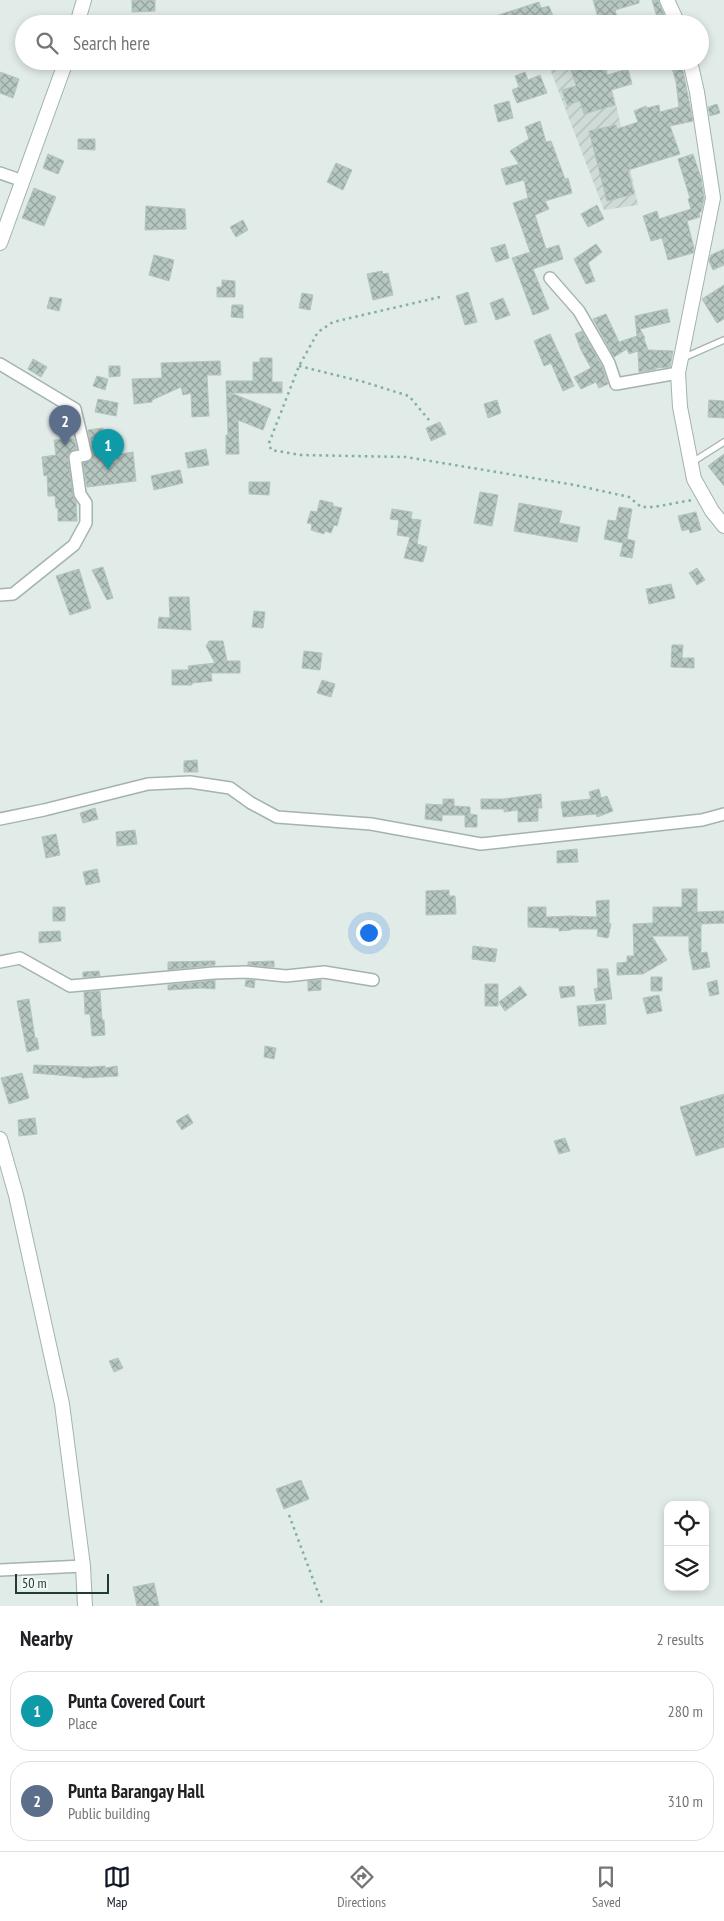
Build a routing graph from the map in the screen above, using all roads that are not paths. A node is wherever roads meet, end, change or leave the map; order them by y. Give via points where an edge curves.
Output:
1 (84, 0) edge
2 (667, 0) edge
3 (80, 15) edge
4 (674, 15) edge
5 (63, 70) edge
6 (692, 70) edge
7 (0, 173) edge
8 (23, 181) junction
9 (0, 243) edge
10 (550, 278) dead end
11 (724, 340) edge
12 (681, 358) junction
13 (0, 364) edge
14 (678, 374) junction
15 (724, 442) edge
16 (691, 464) junction
17 (724, 526) edge
18 (0, 595) edge
19 (724, 814) edge
20 (0, 818) edge
21 (0, 962) edge
22 (373, 980) dead end
23 (0, 1139) edge
24 (83, 1566) junction
25 (0, 1570) edge
26 (86, 1606) edge

1 - 3 street
2 - 4 street
5 - 8 street
6 - 12 street via 713,198
7 - 8 street
8 - 9 street
10 - 14 street via 579,311 609,363 616,384
11 - 12 lane
12 - 14 street
13 - 18 street via 75,409 86,455 75,457 80,494 86,503 86,523 74,545 13,594
14 - 16 street via 680,407
15 - 16 lane
16 - 17 street via 694,479
19 - 20 street via 702,820 481,844 371,824 277,817 230,788 190,782 148,784
21 - 22 street via 20,958 70,986 247,972 286,976 324,972
23 - 24 street via 16,1195 62,1404
24 - 25 street
24 - 26 street

